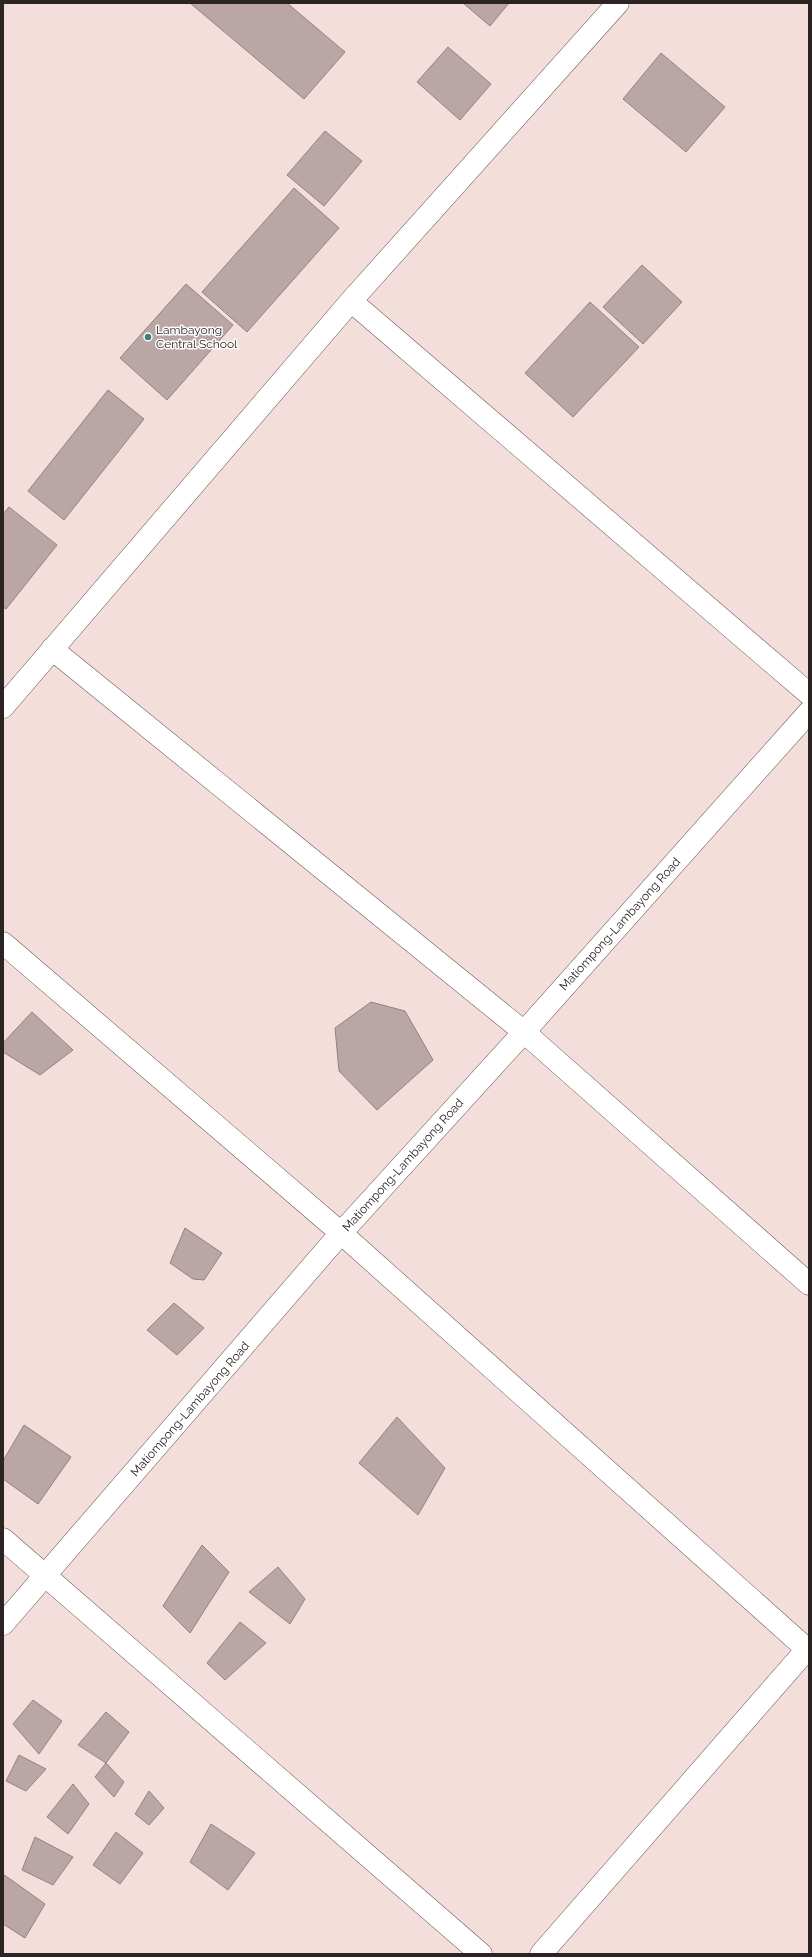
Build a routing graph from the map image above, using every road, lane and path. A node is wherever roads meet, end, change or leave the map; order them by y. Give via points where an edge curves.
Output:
1 (618, 3) edge
2 (351, 301) junction
3 (52, 649) junction
4 (809, 694) edge
5 (3, 706) edge
6 (809, 712) edge
7 (3, 943) edge
8 (524, 1032) junction
9 (341, 1233) junction
10 (809, 1284) edge
11 (3, 1539) edge
12 (46, 1575) junction
13 (3, 1624) edge
14 (808, 1649) edge
15 (481, 1954) edge
16 (541, 1954) edge

1 - 2 street
2 - 3 street
2 - 4 street
3 - 5 street
3 - 8 street
6 - 8 street, Matiompong-Lambayong Road
7 - 9 street
8 - 9 street, Matiompong-Lambayong Road
8 - 10 street
9 - 12 street, Matiompong-Lambayong Road
9 - 14 street
11 - 12 street
12 - 13 street, Matiompong-Lambayong Road
12 - 15 street
14 - 16 street

